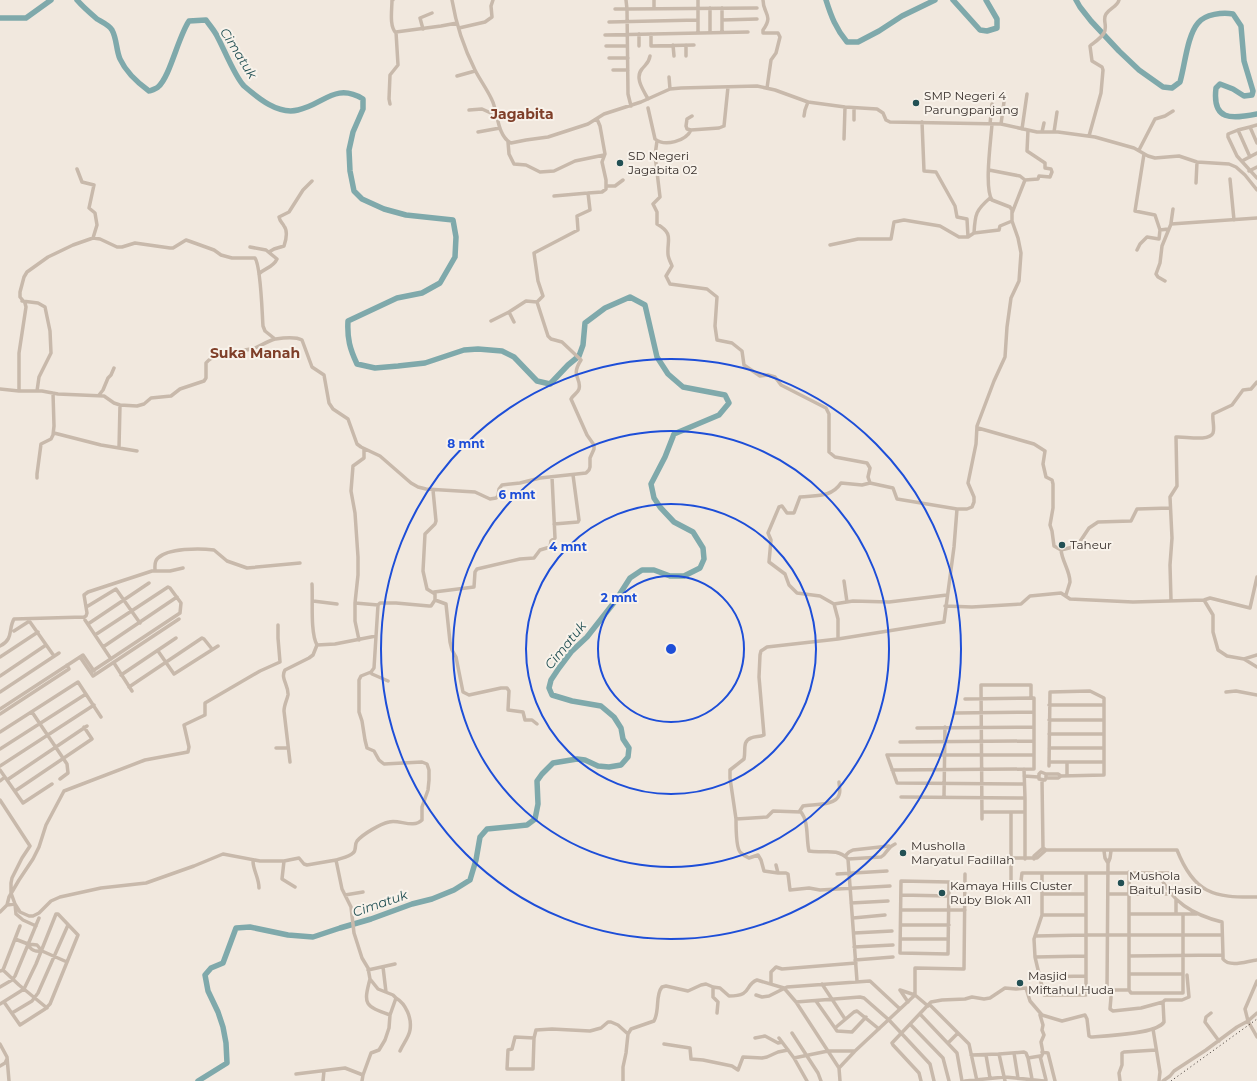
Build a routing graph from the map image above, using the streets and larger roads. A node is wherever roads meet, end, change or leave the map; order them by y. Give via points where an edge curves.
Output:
1 (393, 0) edge
2 (452, 0) edge
3 (493, 0) edge
4 (626, 0) edge
5 (654, 0) edge
6 (698, 0) edge
7 (763, 0) edge
8 (1119, 0) edge
9 (698, 8) junction
10 (710, 8) junction
11 (722, 8) junction
12 (757, 8) dead end
13 (615, 9) dead end
14 (627, 9) junction
15 (654, 9) junction
16 (432, 13) dead end
17 (757, 19) dead end
18 (698, 20) junction
19 (722, 20) junction
20 (609, 22) dead end
21 (627, 22) junction
22 (457, 23) junction
23 (423, 28) junction
24 (459, 28) junction
25 (748, 32) dead end
26 (396, 33) junction
27 (698, 33) junction
28 (710, 33) junction
29 (722, 33) junction
30 (605, 34) dead end
31 (627, 34) junction
32 (639, 34) junction
33 (651, 34) junction
34 (673, 45) junction
35 (686, 45) junction
36 (694, 45) dead end
37 (606, 46) dead end
38 (627, 46) junction
39 (639, 46) dead end
40 (650, 56) dead end
41 (674, 56) dead end
42 (686, 56) dead end
43 (609, 58) dead end
44 (628, 58) junction
45 (613, 70) dead end
46 (628, 70) junction
47 (475, 71) junction
48 (457, 76) dead end
49 (669, 77) dead end
50 (728, 87) junction
51 (767, 88) junction
52 (670, 89) junction
53 (1027, 94) dead end
54 (648, 99) junction
55 (808, 102) junction
56 (1004, 102) dead end
57 (390, 104) dead end
58 (992, 104) dead end
59 (631, 106) junction
60 (845, 107) junction
61 (648, 108) dead end
62 (854, 108) junction
63 (469, 110) dead end
64 (1173, 111) dead end
65 (1057, 112) dead end
66 (497, 114) junction
67 (692, 116) dead end
68 (804, 116) dead end
69 (597, 119) junction
70 (854, 120) dead end
71 (922, 122) junction
72 (1044, 123) dead end
73 (991, 124) junction
74 (1001, 124) junction
75 (1257, 125) edge
76 (1250, 126) junction
77 (500, 128) junction
78 (1022, 129) junction
79 (691, 130) junction
80 (1028, 130) junction
81 (1238, 130) junction
82 (478, 132) dead end
83 (1042, 132) junction
84 (1054, 132) junction
85 (1089, 136) junction
86 (844, 139) dead end
87 (657, 141) junction
88 (508, 142) junction
89 (1257, 142) edge
90 (1139, 150) junction
91 (1257, 153) edge
92 (1144, 154) junction
93 (604, 155) junction
94 (1250, 157) junction
95 (1242, 161) junction
96 (1197, 162) junction
97 (1257, 167) edge
98 (77, 169) dead end
99 (989, 170) junction
100 (1249, 170) junction
101 (1257, 178) edge
102 (1230, 179) dead end
103 (623, 180) dead end
104 (1024, 180) junction
105 (312, 181) dead end
106 (1196, 183) dead end
107 (607, 186) junction
108 (1257, 190) edge
109 (588, 194) junction
110 (554, 196) dead end
111 (990, 198) junction
112 (1173, 208) dead end
113 (1011, 215) junction
114 (1257, 218) edge
115 (1234, 220) junction
116 (1012, 221) junction
117 (1171, 223) junction
118 (1168, 229) junction
119 (1160, 230) junction
120 (974, 233) junction
121 (968, 237) junction
122 (94, 238) junction
123 (830, 245) dead end
124 (250, 246) dead end
125 (1137, 250) dead end
126 (269, 252) junction
127 (259, 276) junction
128 (1165, 281) dead end
129 (22, 301) junction
130 (537, 302) junction
131 (509, 312) junction
132 (491, 322) dead end
133 (514, 322) dead end
134 (275, 339) junction
135 (114, 368) dead end
136 (1257, 382) edge
137 (0, 390) edge
138 (19, 391) junction
139 (37, 391) junction
140 (53, 393) junction
141 (99, 395) junction
142 (120, 404) junction
143 (978, 428) junction
144 (54, 433) junction
145 (119, 448) junction
146 (364, 448) junction
147 (137, 451) dead end
148 (573, 475) junction
149 (552, 477) junction
150 (37, 478) dead end
151 (870, 483) junction
152 (433, 490) junction
153 (1170, 508) junction
154 (957, 509) junction
155 (554, 524) junction
156 (1061, 550) junction
157 (300, 563) dead end
158 (183, 568) dead end
159 (155, 570) junction
160 (1257, 576) edge
161 (844, 581) dead end
162 (149, 583) dead end
163 (312, 584) dead end
164 (434, 592) junction
165 (947, 595) junction
166 (1066, 595) junction
167 (177, 597) junction
168 (124, 600) junction
169 (435, 600) junction
170 (1171, 600) junction
171 (1204, 600) junction
172 (313, 601) junction
173 (847, 602) junction
174 (356, 603) junction
175 (337, 604) dead end
176 (834, 604) junction
177 (378, 605) junction
178 (88, 606) dead end
179 (945, 606) junction
180 (132, 611) junction
181 (180, 619) dead end
182 (85, 620) dead end
183 (140, 623) junction
184 (88, 624) junction
185 (278, 625) dead end
186 (14, 631) dead end
187 (38, 632) junction
188 (149, 634) junction
189 (95, 635) junction
190 (376, 636) junction
191 (151, 638) junction
192 (176, 638) dead end
193 (838, 639) junction
194 (359, 640) junction
195 (46, 644) junction
196 (317, 645) junction
197 (0, 646) edge
198 (218, 646) dead end
199 (103, 647) junction
200 (212, 649) junction
201 (158, 651) junction
202 (59, 653) dead end
203 (1257, 654) edge
204 (54, 656) junction
205 (0, 657) edge
206 (111, 659) junction
207 (1244, 659) junction
208 (114, 663) junction
209 (166, 663) junction
210 (279, 664) junction
211 (67, 666) junction
212 (1257, 667) edge
213 (285, 670) junction
214 (92, 671) junction
215 (371, 672) junction
216 (121, 675) junction
217 (0, 676) edge
218 (388, 681) dead end
219 (129, 687) junction
220 (132, 691) dead end
221 (0, 692) edge
222 (1226, 692) dead end
223 (86, 694) junction
224 (1257, 695) edge
225 (1031, 698) junction
226 (965, 699) dead end
227 (981, 699) junction
228 (94, 705) junction
229 (1049, 706) junction
230 (1104, 706) junction
231 (0, 709) edge
232 (32, 712) junction
233 (1034, 712) junction
234 (955, 713) dead end
235 (981, 713) junction
236 (0, 714) edge
237 (101, 717) dead end
238 (1049, 720) junction
239 (1104, 720) junction
240 (40, 724) junction
241 (538, 724) dead end
242 (945, 727) junction
243 (981, 727) junction
244 (1034, 727) junction
245 (917, 728) dead end
246 (0, 732) edge
247 (1049, 734) junction
248 (1104, 734) junction
249 (48, 735) junction
250 (945, 741) junction
251 (981, 741) junction
252 (1034, 741) junction
253 (900, 742) dead end
254 (55, 747) junction
255 (276, 748) dead end
256 (287, 748) junction
257 (1049, 748) junction
258 (1104, 748) junction
259 (0, 749) edge
260 (945, 755) junction
261 (982, 755) junction
262 (1034, 755) junction
263 (63, 759) junction
264 (290, 762) dead end
265 (1067, 762) junction
266 (1104, 762) junction
267 (0, 766) edge
268 (982, 769) junction
269 (1024, 769) junction
270 (0, 770) edge
271 (892, 770) junction
272 (944, 770) junction
273 (1024, 776) junction
274 (1046, 776) junction
275 (1067, 776) junction
276 (4, 777) edge
277 (1038, 777) junction
278 (60, 779) dead end
279 (1042, 780) junction
280 (0, 781) edge
281 (839, 782) dead end
282 (944, 783) junction
283 (52, 784) dead end
284 (982, 784) junction
285 (1024, 784) junction
286 (15, 791) junction
287 (902, 797) dead end
288 (944, 797) junction
289 (982, 797) junction
290 (1025, 798) junction
291 (0, 800) edge
292 (799, 812) junction
293 (982, 812) junction
294 (1011, 812) junction
295 (1025, 812) junction
296 (736, 819) junction
297 (982, 819) dead end
298 (895, 844) dead end
299 (889, 846) junction
300 (1044, 849) junction
301 (1104, 851) junction
302 (1111, 851) junction
303 (846, 858) junction
304 (1001, 858) dead end
305 (1011, 858) junction
306 (1025, 859) junction
307 (336, 860) junction
308 (253, 861) junction
309 (284, 861) junction
310 (1108, 863) junction
311 (776, 865) dead end
312 (887, 871) dead end
313 (1129, 872) junction
314 (778, 873) junction
315 (1042, 873) junction
316 (1086, 873) junction
317 (1108, 873) junction
318 (1159, 873) junction
319 (1169, 873) dead end
320 (838, 874) dead end
321 (849, 874) junction
322 (965, 874) dead end
323 (1011, 880) dead end
324 (1021, 881) dead end
325 (890, 886) dead end
326 (295, 887) dead end
327 (260, 888) dead end
328 (850, 888) junction
329 (363, 892) dead end
330 (11, 893) junction
331 (1042, 894) junction
332 (1086, 894) junction
333 (1108, 894) junction
334 (1129, 894) junction
335 (1170, 894) junction
336 (345, 895) junction
337 (901, 895) junction
338 (949, 896) junction
339 (1257, 897) edge
340 (888, 900) dead end
341 (1176, 900) junction
342 (15, 904) junction
343 (851, 904) junction
344 (7, 905) junction
345 (901, 910) junction
346 (949, 910) junction
347 (965, 910) junction
348 (0, 912) edge
349 (1129, 914) junction
350 (1176, 914) junction
351 (1183, 914) junction
352 (1197, 914) junction
353 (885, 915) dead end
354 (1042, 915) junction
355 (1086, 915) junction
356 (39, 918) dead end
357 (852, 918) junction
358 (68, 925) junction
359 (901, 925) junction
360 (949, 925) junction
361 (20, 926) dead end
362 (36, 926) junction
363 (892, 931) dead end
364 (854, 933) junction
365 (1086, 935) junction
366 (1108, 935) junction
367 (1129, 935) junction
368 (1183, 935) junction
369 (1222, 935) junction
370 (1035, 936) junction
371 (15, 939) junction
372 (900, 939) junction
373 (948, 939) junction
374 (28, 944) junction
375 (893, 945) dead end
376 (854, 947) junction
377 (42, 951) junction
378 (1183, 955) junction
379 (1223, 955) junction
380 (1035, 956) junction
381 (1086, 956) junction
382 (1129, 956) junction
383 (54, 957) junction
384 (893, 957) dead end
385 (1257, 960) edge
386 (67, 962) junction
387 (856, 962) junction
388 (395, 964) dead end
389 (383, 967) junction
390 (1, 970) edge
391 (368, 970) junction
392 (1129, 974) junction
393 (1185, 975) junction
394 (1039, 976) junction
395 (1086, 976) junction
396 (370, 978) junction
397 (12, 979) junction
398 (857, 981) junction
399 (1257, 981) edge
400 (770, 984) junction
401 (822, 984) junction
402 (0, 987) edge
403 (713, 987) junction
404 (784, 988) junction
405 (24, 989) junction
406 (1086, 990) junction
407 (1108, 990) junction
408 (1129, 990) junction
409 (386, 992) junction
410 (756, 995) dead end
411 (915, 995) junction
412 (1110, 997) dead end
413 (35, 998) junction
414 (396, 998) junction
415 (832, 1000) junction
416 (816, 1001) junction
417 (4, 1002) junction
418 (796, 1002) junction
419 (908, 1002) junction
420 (1163, 1002) junction
421 (0, 1004) edge
422 (929, 1005) junction
423 (47, 1008) junction
424 (900, 1009) junction
425 (12, 1013) junction
426 (717, 1013) dead end
427 (1211, 1013) dead end
428 (1257, 1013) edge
429 (920, 1014) junction
430 (390, 1015) junction
431 (1040, 1015) junction
432 (866, 1018) junction
433 (845, 1019) junction
434 (889, 1020) junction
435 (1248, 1021) junction
436 (910, 1024) junction
437 (835, 1028) junction
438 (879, 1029) junction
439 (1153, 1029) junction
440 (792, 1033) dead end
441 (901, 1033) junction
442 (958, 1033) junction
443 (628, 1034) junction
444 (1257, 1037) edge
445 (534, 1038) junction
446 (756, 1038) dead end
447 (779, 1038) dead end
448 (1219, 1041) junction
449 (782, 1042) junction
450 (948, 1043) junction
451 (0, 1044) edge
452 (664, 1044) dead end
453 (788, 1050) junction
454 (1156, 1050) junction
455 (400, 1051) dead end
456 (855, 1051) junction
457 (828, 1052) junction
458 (1014, 1052) junction
459 (1042, 1052) junction
460 (999, 1054) junction
461 (971, 1055) junction
462 (986, 1055) junction
463 (806, 1056) junction
464 (1041, 1057) junction
465 (794, 1058) junction
466 (1028, 1058) junction
467 (7, 1059) junction
468 (0, 1066) edge
469 (839, 1068) junction
470 (324, 1071) junction
471 (296, 1074) dead end
472 (362, 1075) junction
473 (990, 1078) junction
474 (1018, 1078) junction
475 (1005, 1079) edge
476 (1032, 1079) junction
477 (977, 1080) edge
478 (9, 1081) edge
479 (323, 1081) edge
480 (362, 1081) edge
481 (623, 1081) edge
482 (807, 1081) edge
483 (821, 1081) edge
484 (840, 1081) edge
485 (920, 1081) edge
486 (934, 1081) edge
487 (949, 1081) edge
488 (964, 1081) edge
489 (1055, 1081) edge
490 (1120, 1081) edge
491 (1159, 1081) edge
492 (1163, 1081) edge

1 - 26 street via 392,20
2 - 22 street
3 - 24 street via 492,17 485,22
4 - 14 street
5 - 15 street
6 - 9 street
7 - 51 street via 769,16 763,33 778,34 780,37 776,53 771,60
8 - 85 street via 1105,14 1104,32 1090,48 1092,61 1103,70 1101,93
9 - 10 street
9 - 15 street
9 - 18 street
10 - 11 street
10 - 28 street
11 - 12 street
11 - 19 street
13 - 14 street
14 - 15 street
14 - 21 street
16 - 23 street via 420,18
17 - 19 street
18 - 21 street
18 - 27 street
19 - 29 street
20 - 21 street
21 - 31 street
22 - 23 street
22 - 24 street
23 - 26 street
24 - 47 street
25 - 29 street
26 - 57 street via 398,65 390,74
27 - 28 street
27 - 33 street
28 - 29 street
30 - 31 street
31 - 32 street
31 - 38 street
32 - 33 street
32 - 39 street
33 - 34 street via 651,46
34 - 35 street
34 - 41 street
35 - 36 street
35 - 42 street
37 - 38 street
38 - 44 street
40 - 54 street via 639,77
43 - 44 street
44 - 46 street
45 - 46 street
46 - 59 street
47 - 48 street
47 - 66 street
49 - 52 street
50 - 51 street
50 - 52 street
50 - 79 street via 724,126
51 - 55 street
52 - 54 street
53 - 78 street
54 - 59 street
55 - 60 street
55 - 68 street
56 - 74 street
58 - 73 street
59 - 69 street via 604,114
60 - 62 street
60 - 86 street
61 - 87 street
62 - 70 street
62 - 71 street via 883,112 886,120 890,122
63 - 66 street via 482,109
64 - 90 street via 1155,119
65 - 84 street
66 - 77 street
67 - 79 street via 687,119 686,126
69 - 88 street via 545,138 513,144
69 - 93 street
71 - 73 street
71 - 121 street via 924,170 936,172 955,206 957,217 967,219
72 - 83 street
73 - 74 street
73 - 99 street
74 - 78 street
75 - 76 street
76 - 81 street
76 - 89 street
77 - 82 street
77 - 88 street
78 - 80 street
79 - 87 street via 687,136 675,142
80 - 83 street
80 - 104 street via 1027,151 1045,163 1045,168 1051,169 1052,172 1050,177 1039,176 1038,179
81 - 94 street
81 - 95 street via 1228,136 1236,156
83 - 84 street
84 - 85 street
85 - 90 street
87 - 151 street via 655,155 660,197 653,204 657,212 657,224 669,237 668,255 672,266 666,276 670,284 707,289 717,297 717,340 732,343 742,351 744,365 760,376 775,377 781,385 826,408 829,414 829,452 835,457 867,463 870,468
88 - 93 street via 509,154 514,164 526,165 540,172 554,172 575,161
90 - 92 street
91 - 94 street
92 - 96 street via 1155,158 1179,156
92 - 119 street via 1134,211 1155,215
93 - 107 street
94 - 95 street
95 - 100 street
96 - 106 street
96 - 108 street via 1222,162 1232,165 1245,175
97 - 100 street
98 - 122 street via 82,182 94,186 89,208 95,213 97,226
99 - 104 street via 1020,176
99 - 111 street
100 - 101 street
102 - 115 street
103 - 107 street via 615,186
104 - 113 street
105 - 126 street via 289,212 279,217 286,231 284,246
107 - 109 street via 604,191
109 - 110 street
109 - 130 street via 590,210 577,216 578,230 534,252 543,296
111 - 113 street via 1010,207
111 - 120 street via 978,208
112 - 117 street
113 - 116 street
114 - 115 street
115 - 117 street
116 - 120 street via 1000,226 999,230
116 - 143 street via 1022,253 1019,281 1011,298 1005,357
117 - 118 street
118 - 119 street
118 - 128 street via 1156,274
119 - 125 street via 1160,239 1147,237
120 - 121 street
121 - 123 street via 959,237 940,226 904,220 894,222 890,239 858,239
122 - 127 street via 122,247 135,243 173,248 186,240 232,258 255,258
122 - 129 street via 54,254 32,268 22,284
124 - 126 street
126 - 127 street via 276,258 276,262
127 - 134 street via 263,326
129 - 138 street via 26,307 19,353
129 - 139 street via 38,303 45,307 50,331 51,354 40,377
130 - 131 street via 526,301
130 - 148 street via 548,338 562,342 581,360 576,368 580,387 571,399 595,447 590,458 589,470 583,474
131 - 132 street
131 - 133 street
134 - 142 street via 254,348 211,358 206,363 204,381 180,389 171,396 151,398 141,405
134 - 146 street via 302,340 312,367 325,377 329,403 333,409 348,419 357,444
135 - 141 street
136 - 153 street via 1251,389 1243,390 1232,405 1213,414 1214,429 1210,437 1176,437 1177,486 1170,495
137 - 138 street
138 - 139 street
139 - 140 street
140 - 141 street
140 - 144 street
141 - 142 street
142 - 145 street
143 - 154 street via 968,483 974,502 972,507
143 - 156 street via 1034,444 1046,451 1043,464 1046,477 1052,480 1053,484 1050,525 1054,546
144 - 145 street
144 - 150 street via 51,439 41,444
145 - 147 street
146 - 152 street via 380,456 415,485
146 - 174 street via 364,458 353,466 351,482 351,496 356,513 358,556
148 - 149 street
148 - 155 street via 579,521
149 - 152 street via 502,485 498,496 493,499 475,492
149 - 155 street
151 - 154 street via 893,488 897,499
151 - 176 street via 841,483 829,494 800,497 794,513 787,513 779,506 768,533 771,540 769,562 785,574 797,593 820,596
152 - 164 street via 436,521 425,534 422,568 427,589
153 - 156 street via 1137,509 1131,521 1098,522 1088,528 1077,546
153 - 170 street
154 - 165 street
155 - 164 street via 555,538 551,541 551,546 540,550 535,558 478,569 475,572 474,587
156 - 166 street via 1070,583
157 - 159 street via 247,568 227,561 214,550 187,549 158,557
158 - 159 street
159 - 197 street via 85,594 87,613 84,617 14,619 9,638
160 - 171 street via 1250,608 1213,598
161 - 173 street
162 - 168 street
163 - 172 street
164 - 169 street
165 - 173 street via 889,602
165 - 179 street
166 - 170 street via 1070,599 1132,602
166 - 179 street via 1062,593 1030,596 1021,604
167 - 180 street via 169,587
167 - 183 street
167 - 188 street via 182,604 180,613
168 - 178 street via 116,589
168 - 180 street
168 - 184 street
169 - 177 street via 431,606 396,603
169 - 241 street via 446,604 450,642 456,657 463,692 469,695 507,688 508,710 523,712 525,720 532,720
170 - 171 street
171 - 207 street via 1212,615 1218,650 1227,656
172 - 175 street
172 - 196 street via 313,630
173 - 176 street
174 - 177 street
174 - 194 street
176 - 193 street via 838,619
177 - 190 street
179 - 193 street via 943,623
180 - 183 street
180 - 189 street
181 - 191 street
182 - 184 street
183 - 199 street
184 - 189 street
185 - 210 street
186 - 187 street via 30,622
187 - 195 street
187 - 205 street
188 - 191 street
188 - 206 street
189 - 199 street
190 - 194 street
190 - 215 street via 374,668
191 - 208 street
192 - 201 street
193 - 296 street via 767,647 761,651 759,678 765,733 763,736 748,740 745,744 744,759 730,770
194 - 196 street
195 - 204 street
195 - 217 street
196 - 213 street via 312,656
198 - 200 street
199 - 206 street
200 - 209 street via 203,638
200 - 209 street via 174,674
201 - 209 street
201 - 216 street
202 - 204 street
203 - 207 street
204 - 221 street
206 - 214 street
207 - 212 street
208 - 214 street via 95,675
208 - 216 street
209 - 219 street
210 - 213 street
210 - 330 street via 260,671 205,704 205,715 184,725 189,747 187,753 145,760 64,791 46,825 33,860
211 - 214 street via 82,656
211 - 231 street
211 - 236 street via 69,669
213 - 256 street via 283,675 288,695 284,706
215 - 218 street
215 - 307 street via 361,676 359,680 359,712 366,746 374,751 384,764 425,762 429,770 428,790 422,807 421,821 416,824 392,821 385,823 360,839 356,843 354,853
216 - 219 street
219 - 220 street
222 - 224 street
223 - 228 street
223 - 232 street via 78,682
223 - 240 street
225 - 227 street
225 - 227 street via 1031,685 981,685
225 - 233 street via 1034,698
226 - 227 street
227 - 235 street
228 - 237 street
228 - 249 street
229 - 230 street
229 - 230 street via 1052,692 1090,691 1104,698
229 - 238 street
230 - 239 street
232 - 240 street
232 - 246 street
233 - 235 street
233 - 244 street
234 - 235 street
235 - 243 street
238 - 239 street
238 - 247 street
239 - 248 street
240 - 249 street
240 - 259 street
242 - 243 street
242 - 245 street
242 - 250 street
243 - 244 street
243 - 251 street
244 - 252 street
247 - 248 street
247 - 257 street
248 - 258 street
249 - 254 street
249 - 267 street
250 - 251 street
250 - 253 street
250 - 260 street
251 - 252 street
251 - 261 street
252 - 262 street
254 - 263 street
254 - 263 street via 85,726 92,739
254 - 276 street
255 - 256 street
256 - 264 street
257 - 258 street
257 - 265 street via 1049,764
258 - 266 street
260 - 261 street
260 - 271 street via 886,755
260 - 272 street
261 - 262 street
261 - 268 street
262 - 269 street via 1034,769
263 - 278 street via 68,773
263 - 286 street
265 - 266 street
265 - 275 street
266 - 275 street via 1103,776
268 - 269 street
268 - 272 street
268 - 284 street
269 - 273 street
270 - 276 street
271 - 272 street
271 - 282 street via 897,783
272 - 282 street
273 - 277 street
273 - 285 street
274 - 275 street
274 - 277 street via 1041,772
274 - 279 street
276 - 280 street
276 - 286 street
277 - 279 street
279 - 300 street
281 - 292 street via 840,793 837,798 830,803 803,806
282 - 284 street
282 - 288 street
283 - 286 street via 23,803
284 - 285 street
284 - 289 street
285 - 290 street
287 - 288 street
288 - 289 street
289 - 290 street
289 - 293 street
290 - 295 street
291 - 330 street via 30,846 12,878
292 - 296 street via 773,811 767,817
292 - 303 street via 804,816 809,851 838,852
293 - 294 street
293 - 297 street
294 - 295 street
294 - 305 street
295 - 306 street
296 - 314 street via 740,852 749,858 758,854 764,871
298 - 299 street
299 - 303 street via 850,851
299 - 303 street via 882,856
300 - 301 street
300 - 306 street via 1037,858
301 - 302 street
301 - 310 street
302 - 310 street
302 - 339 street via 1177,850 1186,870 1209,892 1222,896
303 - 321 street
304 - 305 street
305 - 306 street
305 - 323 street
307 - 309 street via 307,865 298,858
307 - 336 street
308 - 309 street
308 - 327 street
308 - 342 street via 230,854 220,854 190,868 146,883 101,888 60,897 32,916 20,912
309 - 326 street via 282,879
310 - 317 street
311 - 314 street
312 - 321 street
313 - 317 street
313 - 318 street
313 - 334 street
314 - 328 street via 788,874 790,890
315 - 316 street
315 - 324 street via 1022,872
315 - 331 street
316 - 317 street
316 - 332 street
317 - 333 street
318 - 319 street
318 - 335 street
320 - 321 street
321 - 328 street
322 - 347 street
325 - 328 street
328 - 343 street
329 - 336 street
330 - 342 street
330 - 344 street
331 - 332 street
331 - 354 street
332 - 355 street
333 - 334 street
333 - 366 street
334 - 335 street
334 - 349 street
335 - 341 street
336 - 391 street via 350,903 354,932
337 - 338 street
337 - 338 street via 901,881 908,881 949,882
337 - 345 street
338 - 346 street
340 - 343 street
341 - 350 street
341 - 352 street
342 - 344 street
342 - 362 street via 18,916
343 - 357 street
344 - 348 street
345 - 346 street
345 - 359 street
346 - 347 street
346 - 360 street
347 - 411 street via 964,969 915,968
349 - 350 street
349 - 367 street
350 - 351 street
351 - 352 street
351 - 368 street
352 - 369 street via 1222,922
353 - 357 street
354 - 355 street
354 - 370 street
355 - 365 street
356 - 362 street
357 - 364 street
358 - 377 street via 56,914
358 - 383 street
358 - 386 street via 78,935
359 - 360 street
359 - 372 street
360 - 373 street
361 - 371 street
362 - 374 street
363 - 364 street
364 - 376 street
365 - 366 street
365 - 370 street
365 - 381 street
366 - 367 street
366 - 407 street
367 - 368 street
367 - 382 street
368 - 369 street
368 - 378 street
369 - 379 street
370 - 380 street
371 - 374 street
371 - 390 street
372 - 373 street
372 - 373 street via 900,953 948,954
374 - 377 street via 37,945
374 - 377 street via 33,950
374 - 397 street
375 - 376 street
376 - 387 street
377 - 383 street
377 - 405 street
378 - 379 street
378 - 382 street
378 - 393 street
379 - 385 street via 1223,959 1229,964
380 - 381 street
380 - 394 street
381 - 395 street
382 - 392 street
383 - 386 street
383 - 413 street
384 - 387 street
386 - 423 street
387 - 398 street
387 - 400 street via 782,969 776,967 771,972
388 - 389 street
389 - 391 street
389 - 409 street
390 - 397 street
391 - 396 street
392 - 393 street
392 - 408 street
393 - 408 street via 1182,994 1131,993
393 - 420 street via 1189,997
394 - 395 street
394 - 406 street via 1044,995 1085,996
395 - 406 street
396 - 409 street via 377,988
396 - 430 street via 366,997 370,1006
397 - 402 street
397 - 405 street
398 - 401 street
398 - 424 street via 870,981
399 - 435 street via 1245,1010
400 - 403 street via 756,980 739,996 729,996 722,989
400 - 404 street
401 - 404 street
401 - 415 street
403 - 426 street via 713,997 718,1002
403 - 443 street via 703,985 688,991 663,986 658,992 658,1008 654,1021 631,1028
404 - 410 street via 769,996
404 - 418 street
405 - 413 street
405 - 417 street
406 - 407 street
407 - 408 street
409 - 414 street
411 - 419 street
411 - 419 street via 900,990
411 - 422 street
412 - 420 street via 1110,1009 1113,1011 1141,1008
413 - 423 street
413 - 425 street
414 - 430 street
414 - 455 street via 406,1008 410,1024 409,1034
415 - 416 street
415 - 433 street
415 - 434 street via 864,998
416 - 418 street
416 - 437 street
417 - 421 street
417 - 425 street
418 - 457 street
419 - 424 street
420 - 439 street via 1164,1023
422 - 429 street
422 - 431 street via 942,1000 990,998 1005,988 1026,988 1030,1001
422 - 442 street
423 - 425 street via 20,1025
424 - 434 street
427 - 448 street via 1205,1022
428 - 435 street
429 - 436 street
429 - 450 street
430 - 472 street via 385,1040 379,1050 371,1053
431 - 439 street via 1061,1021 1084,1015 1091,1037
431 - 459 street via 1044,1036 1041,1042
432 - 433 street via 856,1011
432 - 437 street via 852,1032 837,1031
432 - 438 street
433 - 437 street
434 - 438 street
434 - 441 street
435 - 444 street
435 - 448 street via 1237,1026
436 - 441 street
436 - 487 street via 943,1058
438 - 456 street
439 - 454 street
440 - 463 street
441 - 485 street via 892,1044 919,1072
441 - 486 street via 930,1064
442 - 450 street
442 - 461 street via 969,1044
443 - 445 street via 618,1024 608,1022 601,1028 590,1031 536,1030
443 - 481 street via 622,1069
445 - 445 street via 515,1037 512,1049 508,1050 507,1069 533,1068
446 - 449 street via 765,1036 778,1043
447 - 449 street
448 - 492 street via 1176,1069
449 - 453 street
450 - 488 street via 957,1053
451 - 467 street
452 - 453 street via 690,1048 691,1059 732,1066 738,1070 743,1057 765,1057
453 - 465 street
454 - 490 street via 1122,1053
454 - 491 street
456 - 457 street
456 - 469 street
457 - 463 street
457 - 469 street
458 - 460 street
458 - 466 street via 1026,1052
458 - 474 street
459 - 464 street
459 - 489 street via 1048,1053
460 - 462 street
460 - 475 street
461 - 462 street
461 - 477 street
462 - 473 street
463 - 465 street
463 - 483 street
464 - 466 street
464 - 476 street via 1046,1080
465 - 482 street
466 - 476 street
467 - 468 street
467 - 478 street
469 - 484 street
470 - 471 street
470 - 472 street via 347,1068
470 - 479 street
472 - 480 street
473 - 475 street
473 - 477 street
474 - 475 street
474 - 476 street
477 - 488 street

